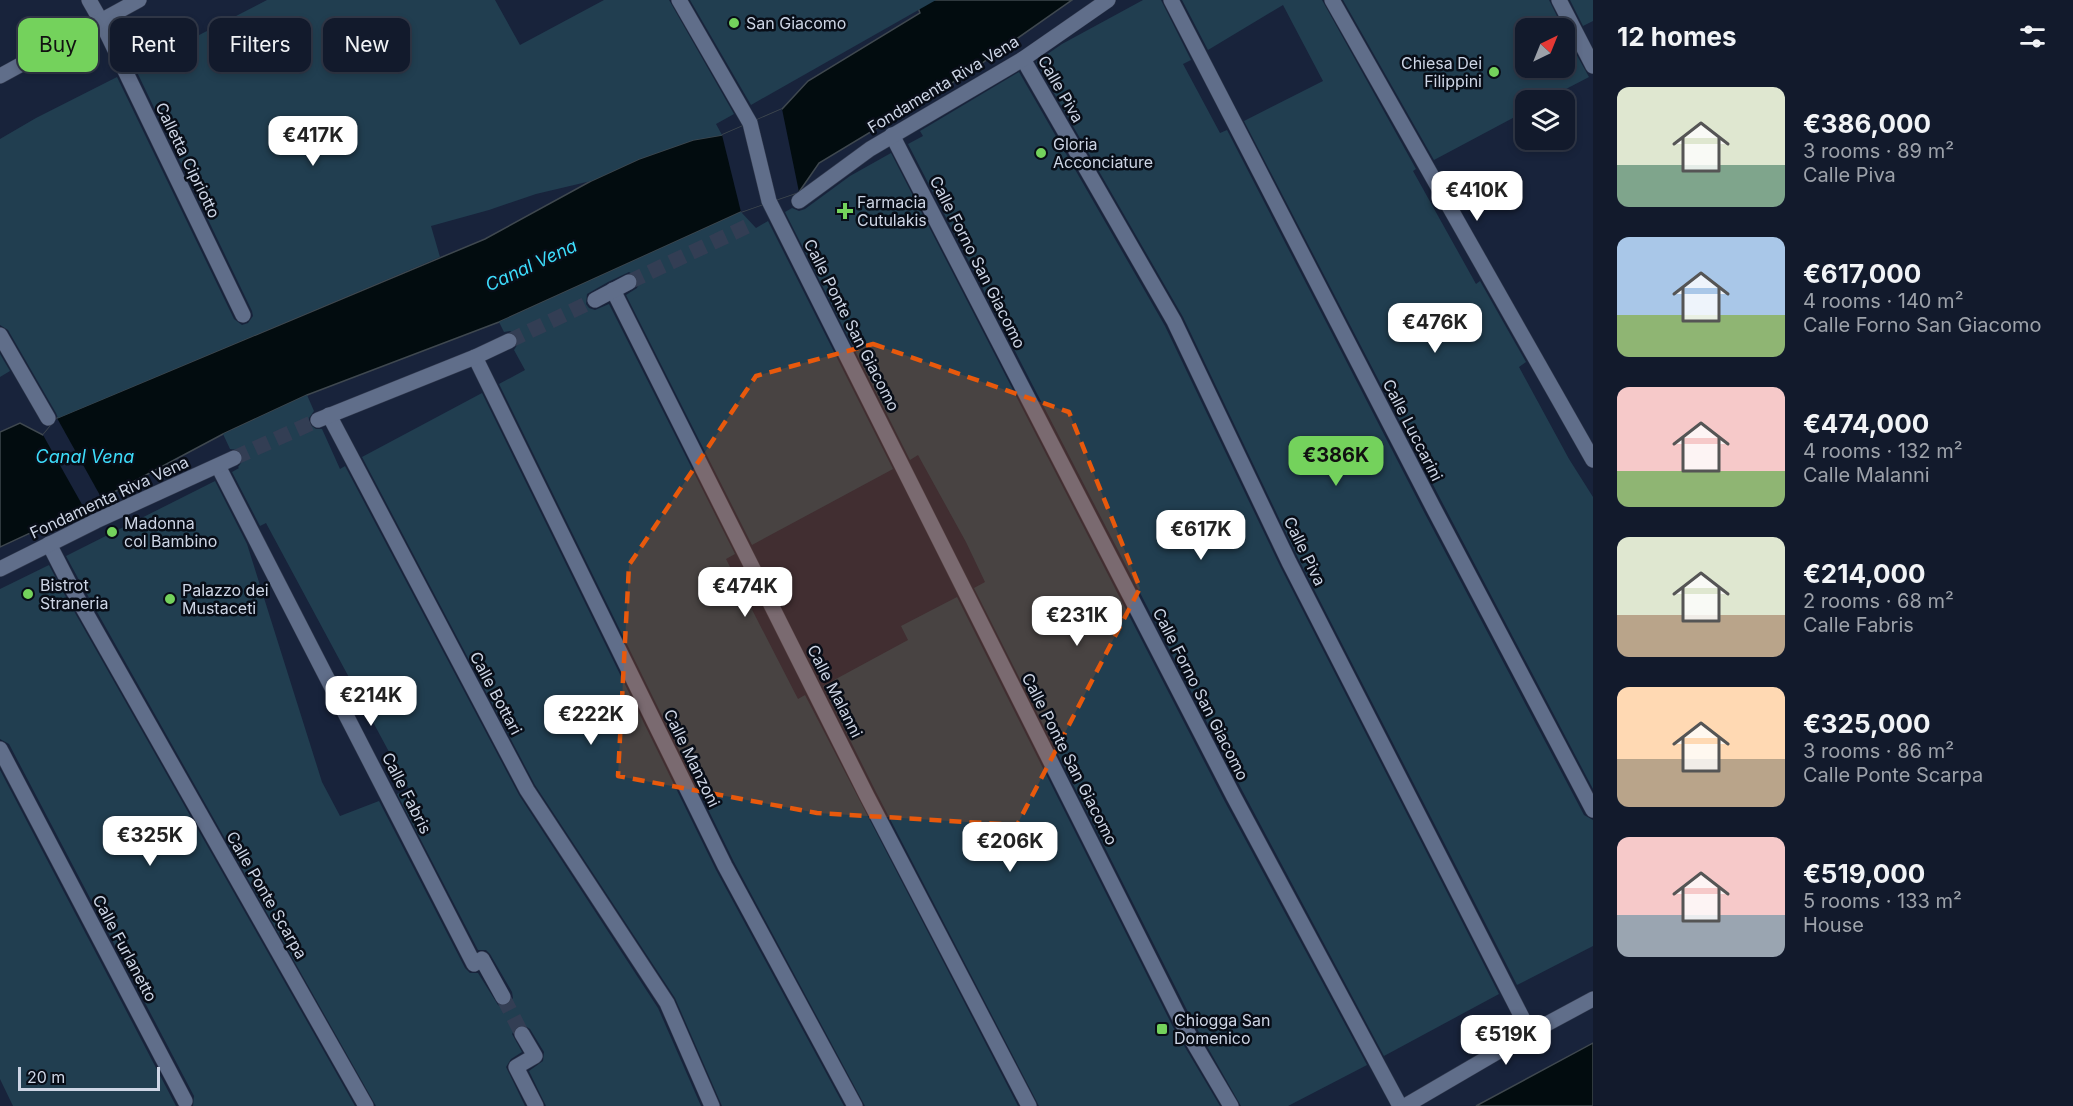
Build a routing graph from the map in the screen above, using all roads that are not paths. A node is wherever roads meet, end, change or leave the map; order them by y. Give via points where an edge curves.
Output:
1 (89, 0) edge
2 (139, 0) edge
3 (679, 0) edge
4 (1108, 0) edge
5 (1171, 0) edge
6 (1332, 0) edge
7 (1558, 0) edge
8 (101, 21) junction
9 (1023, 58) junction
10 (1593, 66) edge
11 (0, 76) edge
12 (892, 135) junction
13 (799, 201) dead end
14 (629, 282) tunnel mouth
15 (613, 290) junction
16 (595, 300) tunnel mouth
17 (243, 315) dead end
18 (0, 335) edge
19 (509, 341) tunnel mouth
20 (475, 357) junction
21 (48, 418) dead end
22 (234, 458) tunnel mouth
23 (1593, 460) edge
24 (218, 466) junction
25 (49, 544) junction
26 (0, 569) edge
27 (0, 749) edge
28 (1593, 810) edge
29 (502, 997) tunnel mouth
30 (1593, 999) edge
31 (1530, 1033) junction
32 (522, 1034) tunnel mouth
33 (185, 1101) dead end
34 (366, 1106) edge
35 (536, 1106) edge
36 (712, 1106) edge
37 (855, 1106) edge
38 (1029, 1106) edge
39 (1231, 1106) edge
40 (1400, 1106) edge
41 (1405, 1106) edge

1 - 8 street, Calletta Cipriotto
2 - 8 street
3 - 39 street, Calle Ponte San Giacomo via 750,123 769,201 1182,1023
4 - 9 street, Fondamenta Riva Vena
5 - 28 street, Calle Luccarini
6 - 23 street
7 - 10 street
8 - 11 street
8 - 17 street, Calletta Cipriotto
9 - 12 street, Fondamenta Riva Vena
9 - 31 street, Calle Piva via 1174,321 1289,562
12 - 13 street, Fondamenta Riva Vena
12 - 40 street, Calle Forno San Giacomo via 1234,797
14 - 15 street
15 - 16 street
15 - 38 street, Calle Malanni via 867,796
18 - 21 street
19 - 20 street
20 - 36 street, Calle Bottari via 324,418 527,790 667,1003
20 - 37 street, Calle Manzoni via 725,866
22 - 24 street, Fondamenta Riva Vena
24 - 25 street, Fondamenta Riva Vena
24 - 29 street, Calle Fabris via 474,964 482,959
25 - 26 street, Fondamenta Riva Vena
25 - 34 street, Calle Ponte Scarpa
27 - 33 street, Calle Furlanetto
30 - 31 street
31 - 41 street
32 - 35 street via 535,1056 516,1067

